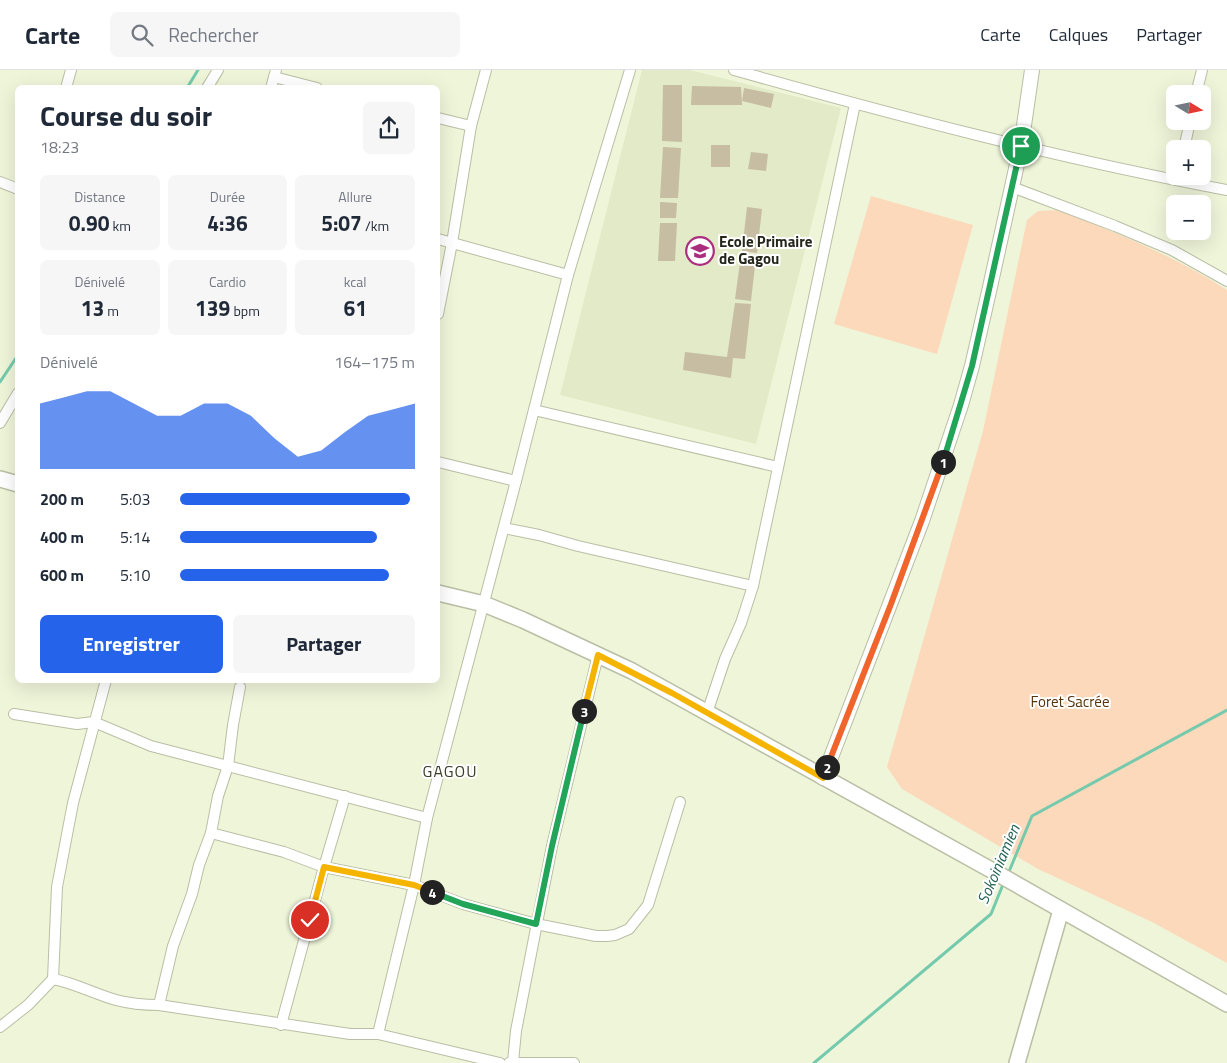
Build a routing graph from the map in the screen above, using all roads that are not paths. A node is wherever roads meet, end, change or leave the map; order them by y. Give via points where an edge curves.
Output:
1 (71, 70) edge
2 (218, 70) edge
3 (486, 70) edge
4 (630, 70) edge
5 (734, 70) edge
6 (1032, 70) edge
7 (1202, 70) edge
8 (275, 73) edge
9 (67, 85) edge
10 (209, 85) edge
11 (309, 85) edge
12 (1198, 85) edge
13 (855, 104) junction
14 (440, 118) edge
15 (471, 126) junction
16 (1021, 146) junction
17 (1166, 176) edge
18 (0, 182) edge
19 (1206, 185) edge
20 (1012, 187) junction
21 (15, 188) edge
22 (1227, 190) edge
23 (440, 240) edge
24 (452, 243) junction
25 (568, 275) junction
26 (1227, 281) edge
27 (440, 304) edge
28 (15, 397) edge
29 (534, 410) junction
30 (0, 423) edge
31 (440, 462) edge
32 (778, 467) junction
33 (0, 479) edge
34 (516, 481) junction
35 (15, 483) edge
36 (504, 528) junction
37 (753, 586) junction
38 (440, 593) edge
39 (484, 604) junction
40 (598, 655) junction
41 (105, 683) edge
42 (240, 687) dead end
43 (707, 713) junction
44 (14, 714) dead end
45 (94, 722) junction
46 (228, 766) junction
47 (823, 778) junction
48 (345, 796) junction
49 (680, 802) dead end
50 (427, 818) junction
51 (211, 833) junction
52 (324, 867) junction
53 (414, 885) junction
54 (1061, 910) junction
55 (536, 924) junction
56 (53, 979) junction
57 (1227, 1004) edge
58 (159, 1006) junction
59 (281, 1025) junction
60 (0, 1027) edge
61 (378, 1034) junction
62 (513, 1062) edge
63 (500, 1063) edge
64 (509, 1063) edge
65 (574, 1063) edge
66 (1016, 1063) edge

1 - 9 street
2 - 10 street
3 - 15 street
4 - 25 street
5 - 13 street
6 - 16 street
7 - 12 street
8 - 11 street
13 - 16 street
13 - 32 street
14 - 15 street
15 - 24 street
16 - 17 street
16 - 20 street
18 - 21 street
19 - 22 street
20 - 26 street via 1172,250
20 - 47 street via 972,366 942,463
23 - 24 street
24 - 25 street
24 - 27 street
25 - 29 street
28 - 30 street
29 - 32 street
29 - 34 street
31 - 34 street
32 - 37 street
33 - 35 main road
34 - 36 street
36 - 37 street
36 - 39 street
37 - 43 street
38 - 39 main road
39 - 40 main road
39 - 50 street
40 - 43 main road
40 - 55 street
41 - 45 street
42 - 46 street
43 - 47 main road
44 - 45 street via 77,724
45 - 46 street via 151,746
45 - 56 street via 73,803 58,887
46 - 48 street
46 - 51 street
47 - 54 main road
48 - 50 street
48 - 52 street
49 - 55 street via 653,891 643,912 629,929 615,935 596,936
50 - 53 street
51 - 52 street via 284,852
51 - 58 street via 173,946
52 - 53 street
52 - 59 street
53 - 55 street via 463,904
53 - 61 street
54 - 57 main road
54 - 66 main road
55 - 62 street
56 - 58 street via 114,1000
56 - 60 street
58 - 59 street
59 - 61 street via 350,1034
61 - 63 street
62 - 64 street
62 - 65 street

